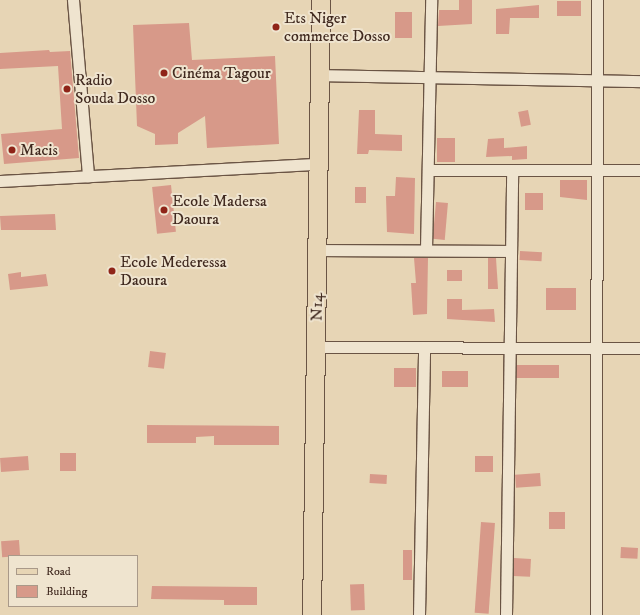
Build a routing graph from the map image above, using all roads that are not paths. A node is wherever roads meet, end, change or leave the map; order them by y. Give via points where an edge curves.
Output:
1 (73, 0) edge
2 (321, 0) edge
3 (431, 0) edge
4 (597, 0) edge
5 (320, 74) junction
6 (430, 76) junction
7 (596, 80) junction
8 (640, 81) edge
9 (319, 164) junction
10 (430, 170) junction
11 (512, 170) junction
12 (597, 170) junction
13 (640, 170) edge
14 (88, 176) junction
15 (0, 181) edge
16 (426, 249) junction
17 (317, 250) junction
18 (511, 251) junction
19 (316, 347) junction
20 (424, 347) junction
21 (510, 347) junction
22 (598, 347) junction
23 (640, 348) edge
24 (312, 615) edge
25 (420, 615) edge
26 (506, 615) edge
27 (596, 615) edge

1 - 14 street
2 - 5 main road, N14
3 - 6 street
4 - 7 street
5 - 6 street
5 - 9 main road, N14
6 - 7 street
6 - 10 street
7 - 8 street
7 - 12 street
9 - 14 street
9 - 17 main road, N14
10 - 11 street
10 - 16 street
11 - 12 street
11 - 18 street
12 - 13 street
12 - 22 street
14 - 15 street
16 - 17 street
16 - 18 street
17 - 19 main road, N14
18 - 21 street
19 - 20 street
19 - 24 main road, N14
20 - 21 street
20 - 25 street
21 - 22 street
21 - 26 street
22 - 23 street
22 - 27 street

